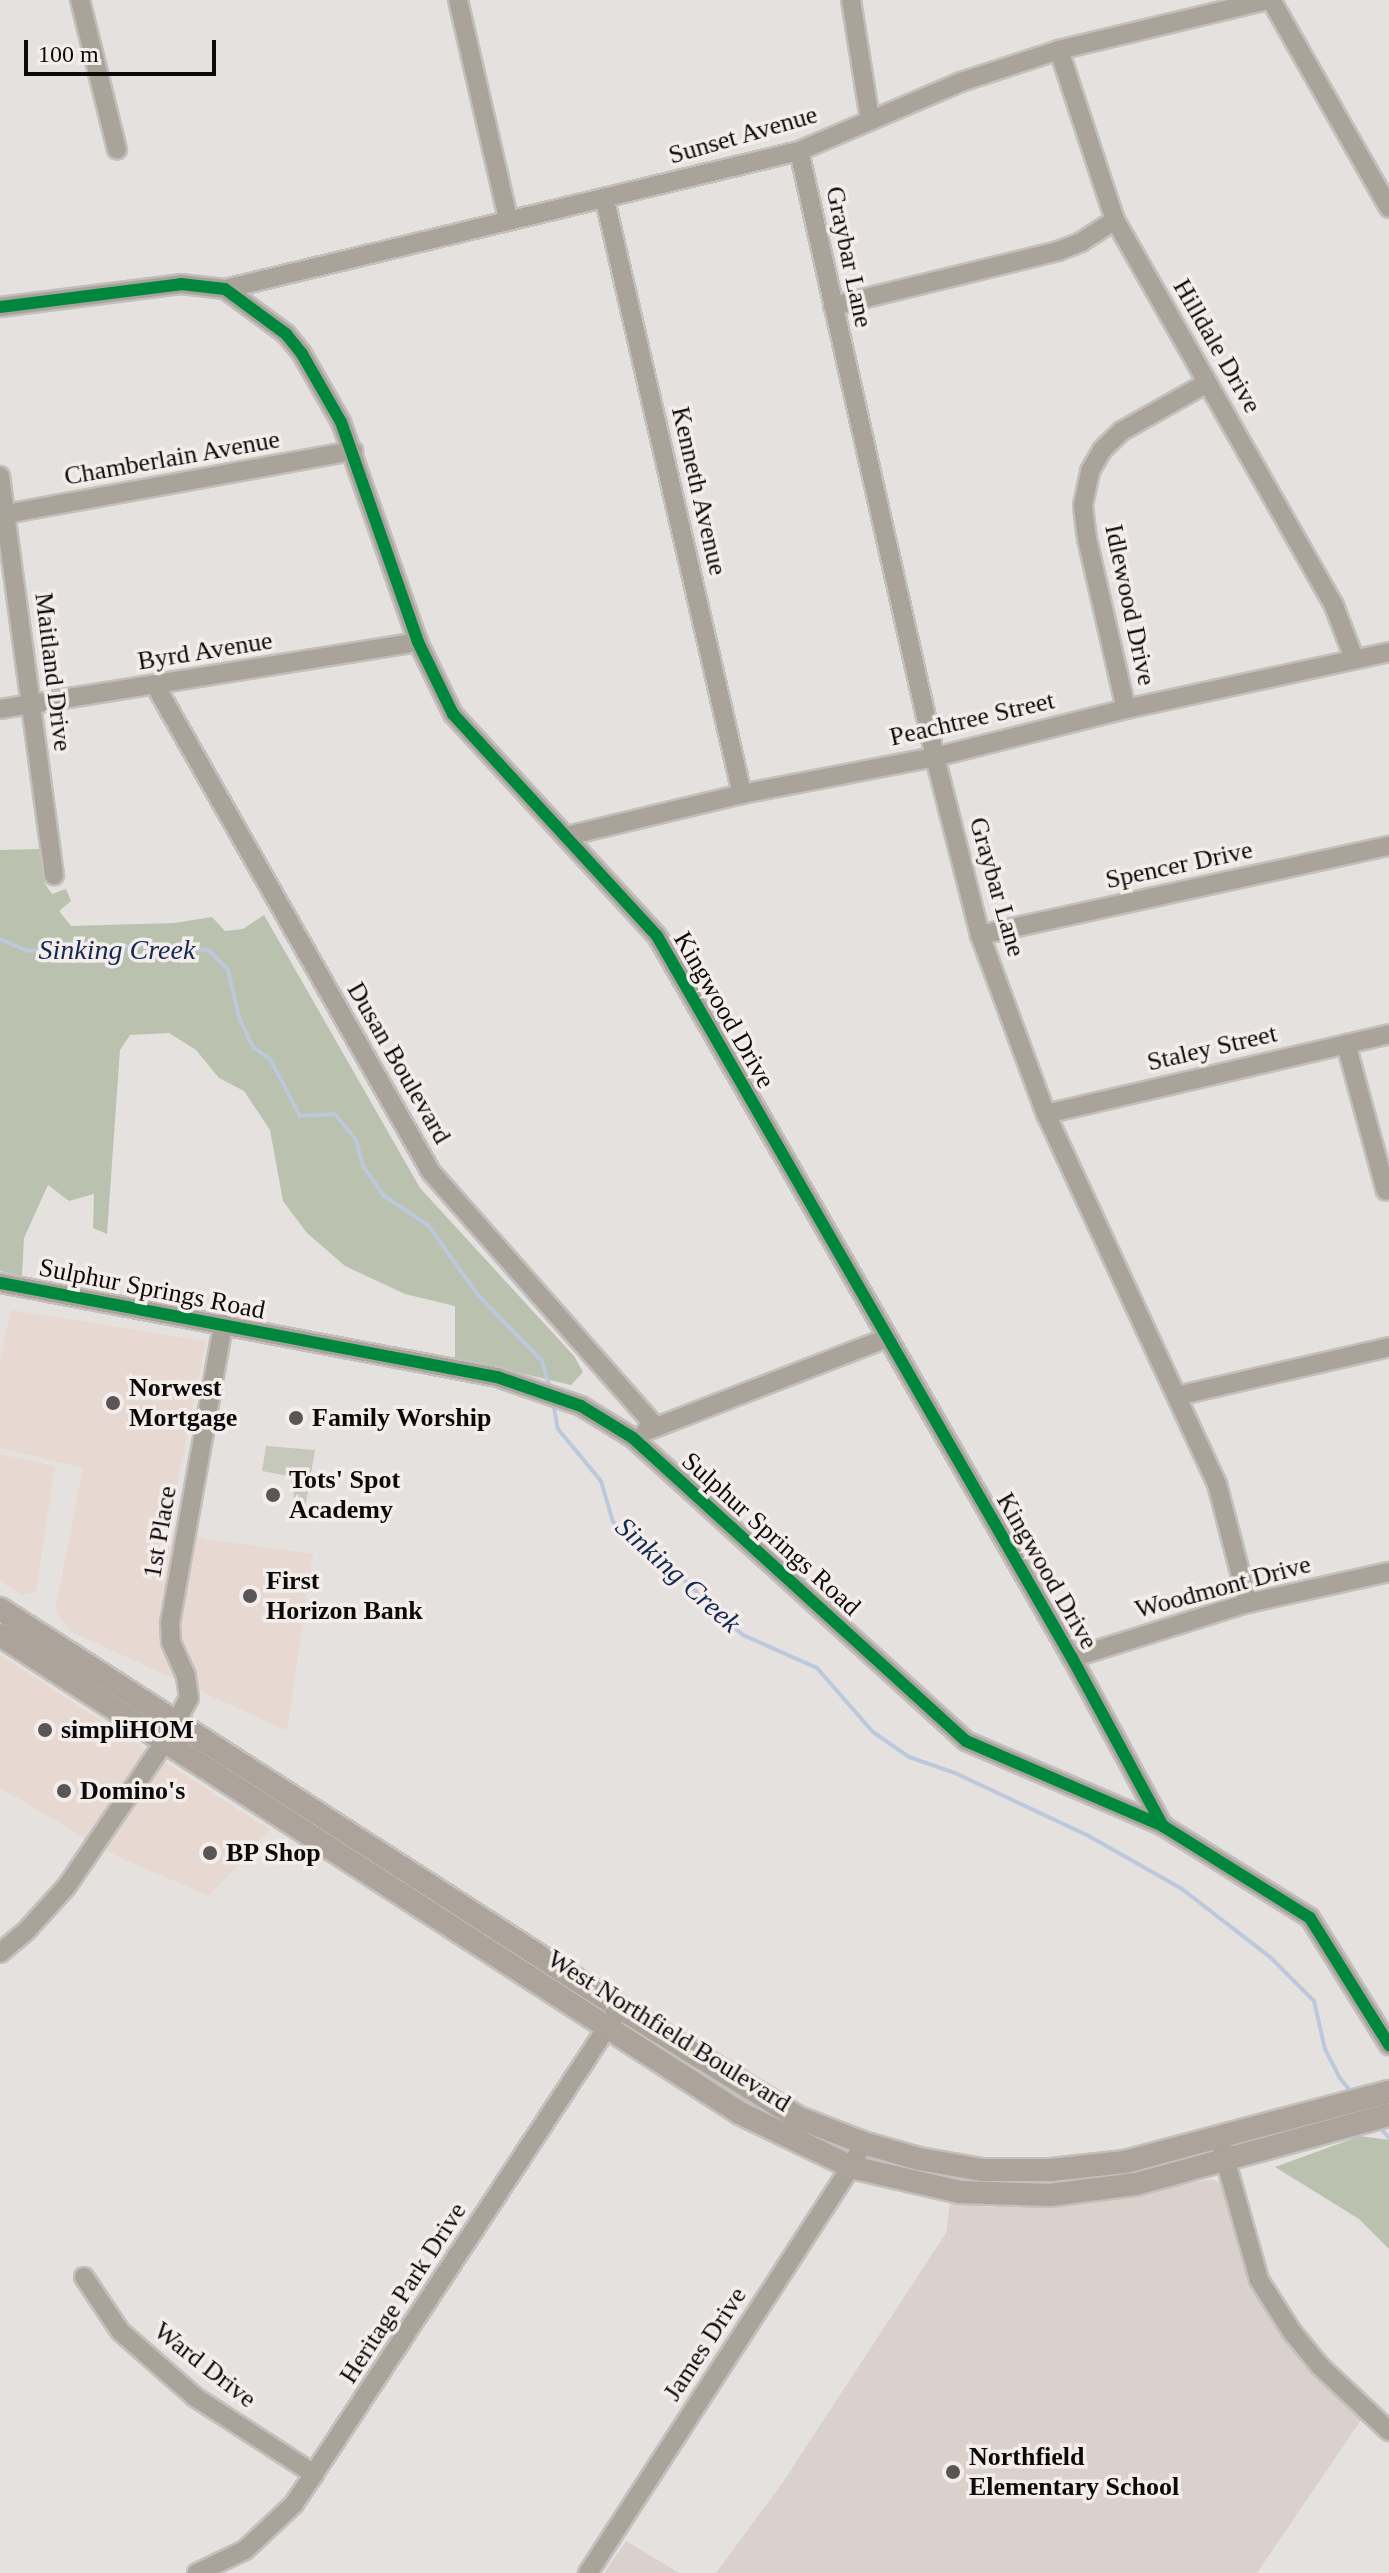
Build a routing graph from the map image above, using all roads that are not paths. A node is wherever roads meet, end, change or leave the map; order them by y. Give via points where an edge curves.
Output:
1 (80, 0) edge
2 (458, 0) edge
3 (851, 0) edge
4 (1269, 0) edge
5 (1059, 50) junction
6 (870, 120) junction
7 (117, 150) dead end
8 (799, 151) junction
9 (605, 200) junction
10 (1389, 208) edge
11 (508, 219) junction
12 (1115, 220) junction
13 (225, 289) junction
14 (833, 306) junction
15 (0, 307) edge
16 (1207, 383) junction
17 (353, 451) junction
18 (0, 476) edge
19 (3, 515) edge
20 (418, 642) junction
21 (1389, 652) edge
22 (1354, 658) junction
23 (155, 685) junction
24 (30, 705) junction
25 (0, 709) edge
26 (1126, 709) junction
27 (935, 757) junction
28 (742, 794) junction
29 (567, 836) junction
30 (1389, 846) edge
31 (54, 875) dead end
32 (980, 935) junction
33 (1389, 1034) edge
34 (1346, 1044) junction
35 (1046, 1114) junction
36 (1386, 1191) dead end
37 (0, 1283) edge
38 (223, 1324) junction
39 (887, 1338) junction
40 (1389, 1347) edge
41 (1177, 1396) junction
42 (655, 1426) junction
43 (633, 1438) junction
44 (1389, 1572) edge
45 (1248, 1603) junction
46 (0, 1609) edge
47 (0, 1635) edge
48 (1072, 1658) junction
49 (178, 1721) junction
50 (165, 1741) junction
51 (1163, 1826) junction
52 (517, 1940) junction
53 (0, 1953) edge
54 (504, 1962) junction
55 (620, 2008) junction
56 (607, 2030) junction
57 (1389, 2045) edge
58 (1382, 2094) edge
59 (1387, 2115) edge
60 (1219, 2138) junction
61 (863, 2143) junction
62 (1225, 2161) junction
63 (851, 2167) junction
64 (84, 2277) dead end
65 (1389, 2431) edge
66 (314, 2474) junction
67 (197, 2573) edge
68 (588, 2573) edge

1 - 7 street
2 - 11 street
3 - 6 street
4 - 5 street, Sunset Avenue
4 - 10 street
5 - 6 street, Sunset Avenue via 961,82
5 - 12 street, Hilldale Drive
6 - 8 street, Sunset Avenue
8 - 9 street, Sunset Avenue
8 - 14 street, Graybar Lane
9 - 11 street, Sunset Avenue
9 - 28 street, Kenneth Avenue
11 - 13 street, Sunset Avenue
12 - 14 street via 1058,251
12 - 16 street, Hilldale Drive
13 - 15 street, Kingwood Drive via 181,284
13 - 17 street, Kingwood Drive via 286,334 302,354
14 - 27 street, Graybar Lane
16 - 22 street, Hilldale Drive via 1334,606
16 - 26 street, Idlewood Drive via 1122,431 1090,471 1083,505 1087,539
17 - 19 street, Chamberlain Avenue
17 - 20 street, Kingwood Drive
18 - 19 street, Maitland Drive
19 - 24 street, Maitland Drive
20 - 23 street, Byrd Avenue
20 - 29 street, Kingwood Drive via 453,714
21 - 22 street, Peachtree Street
22 - 26 street, Peachtree Street
23 - 24 street, Byrd Avenue
23 - 42 street, Dusan Boulevard via 431,1172
24 - 25 street, Byrd Avenue
24 - 31 street, Maitland Drive
26 - 27 street, Peachtree Street
27 - 28 street, Peachtree Street
27 - 32 street, Graybar Lane
28 - 29 street, Peachtree Street
29 - 39 street, Kingwood Drive via 657,936
30 - 32 street, Spencer Drive
32 - 35 street, Graybar Lane
33 - 34 street, Staley Street
34 - 35 street, Staley Street
34 - 36 street
35 - 41 street, Graybar Lane
37 - 38 street, Sulphur Springs Road
38 - 43 street, Sulphur Springs Road via 497,1377 550,1394
38 - 49 street, 1st Place via 170,1623 189,1698
39 - 42 street
39 - 48 street, Kingwood Drive
40 - 41 street
41 - 45 street, Graybar Lane via 1217,1484
42 - 43 street
43 - 51 street, Sulphur Springs Road via 966,1741
44 - 45 street, Woodmont Drive
45 - 48 street, Woodmont Drive
46 - 49 main road, West Northfield Boulevard
47 - 50 main road, West Northfield Boulevard
48 - 51 street, Kingwood Drive
49 - 50 street, 1st Place
49 - 52 main road, West Northfield Boulevard
50 - 53 street, 1st Place via 67,1886
50 - 54 main road, West Northfield Boulevard
51 - 57 street, Sulphur Springs Road via 1310,1918
52 - 54 main road
52 - 55 main road, West Northfield Boulevard
54 - 56 main road, West Northfield Boulevard
55 - 56 street, Heritage Park Drive
55 - 61 main road, West Northfield Boulevard via 799,2118
56 - 63 main road, West Northfield Boulevard via 740,2113
56 - 66 street, Heritage Park Drive
58 - 60 main road, West Northfield Boulevard
59 - 62 main road, West Northfield Boulevard
60 - 61 main road, West Northfield Boulevard via 1125,2162 1051,2170 982,2170
60 - 62 street
61 - 63 street, James Drive
62 - 63 main road, West Northfield Boulevard via 1136,2184 1050,2195 960,2192
62 - 65 street via 1259,2280 1320,2366
63 - 68 street, James Drive
64 - 66 street, Ward Drive via 120,2331 195,2397
66 - 67 street, Heritage Park Drive via 294,2504 245,2550

